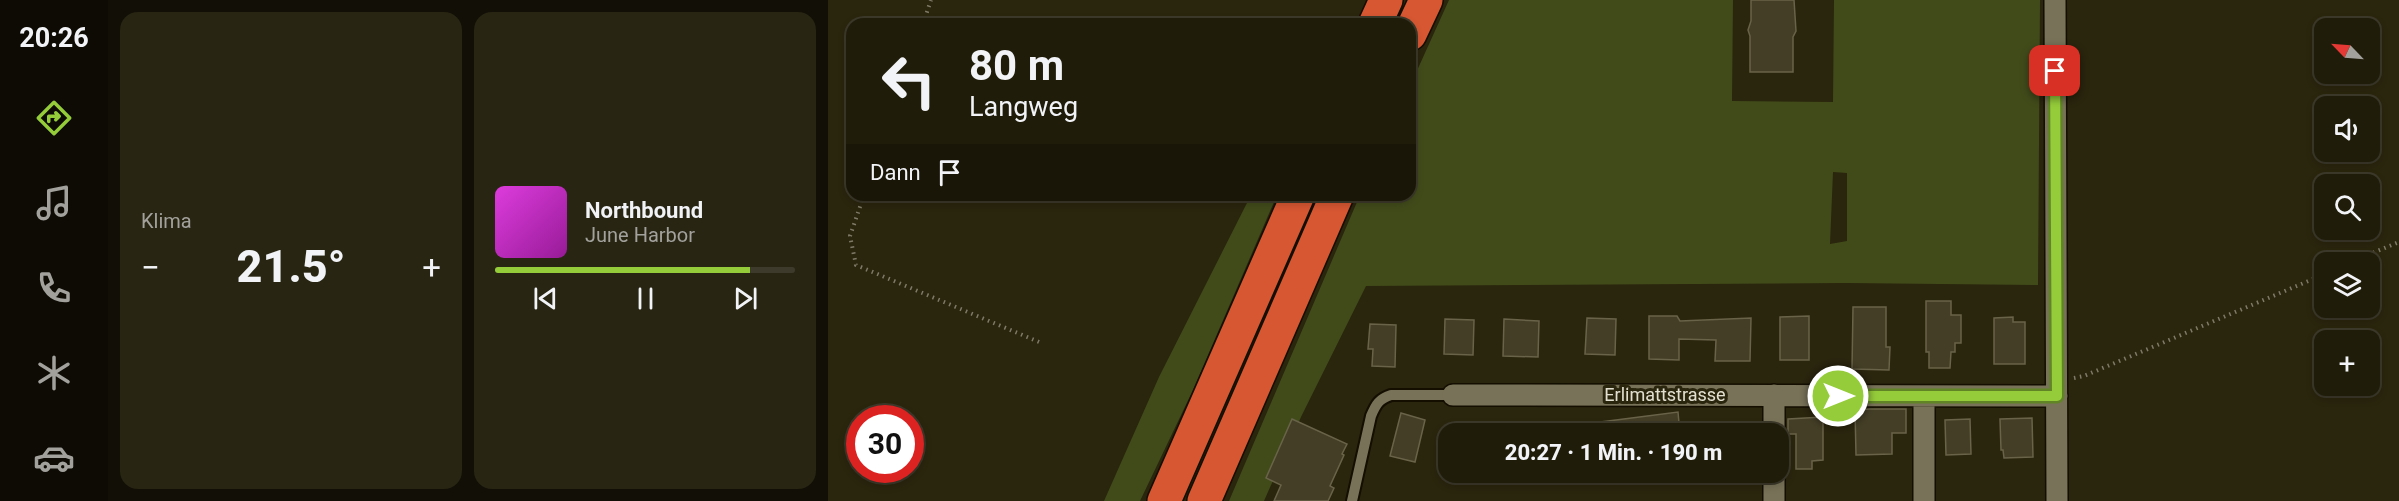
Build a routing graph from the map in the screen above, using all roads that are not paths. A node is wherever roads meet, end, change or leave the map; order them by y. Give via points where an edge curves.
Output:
1 (1386, 0) edge
2 (1426, 0) edge
3 (2055, 0) edge
4 (1378, 18) edge
5 (1416, 21) edge
6 (1295, 201) edge
7 (1334, 201) edge
8 (2057, 388) junction
9 (1453, 395) joint
10 (1774, 395) junction
11 (1924, 396) junction
12 (1774, 423) edge
13 (1774, 483) edge
14 (1164, 501) edge
15 (1204, 501) edge
16 (1352, 501) edge
17 (1774, 501) edge
18 (1924, 501) edge
19 (2057, 501) edge

1 - 4 highway
2 - 5 highway
3 - 8 street
6 - 14 highway
7 - 15 highway
8 - 11 street, Erlimattstrasse
8 - 19 street
9 - 10 street, Erlimattstrasse
9 - 16 lane, Erlimattstrasse via 1391,395 1376,404
10 - 11 street, Erlimattstrasse
10 - 12 street
11 - 18 street
13 - 17 street

